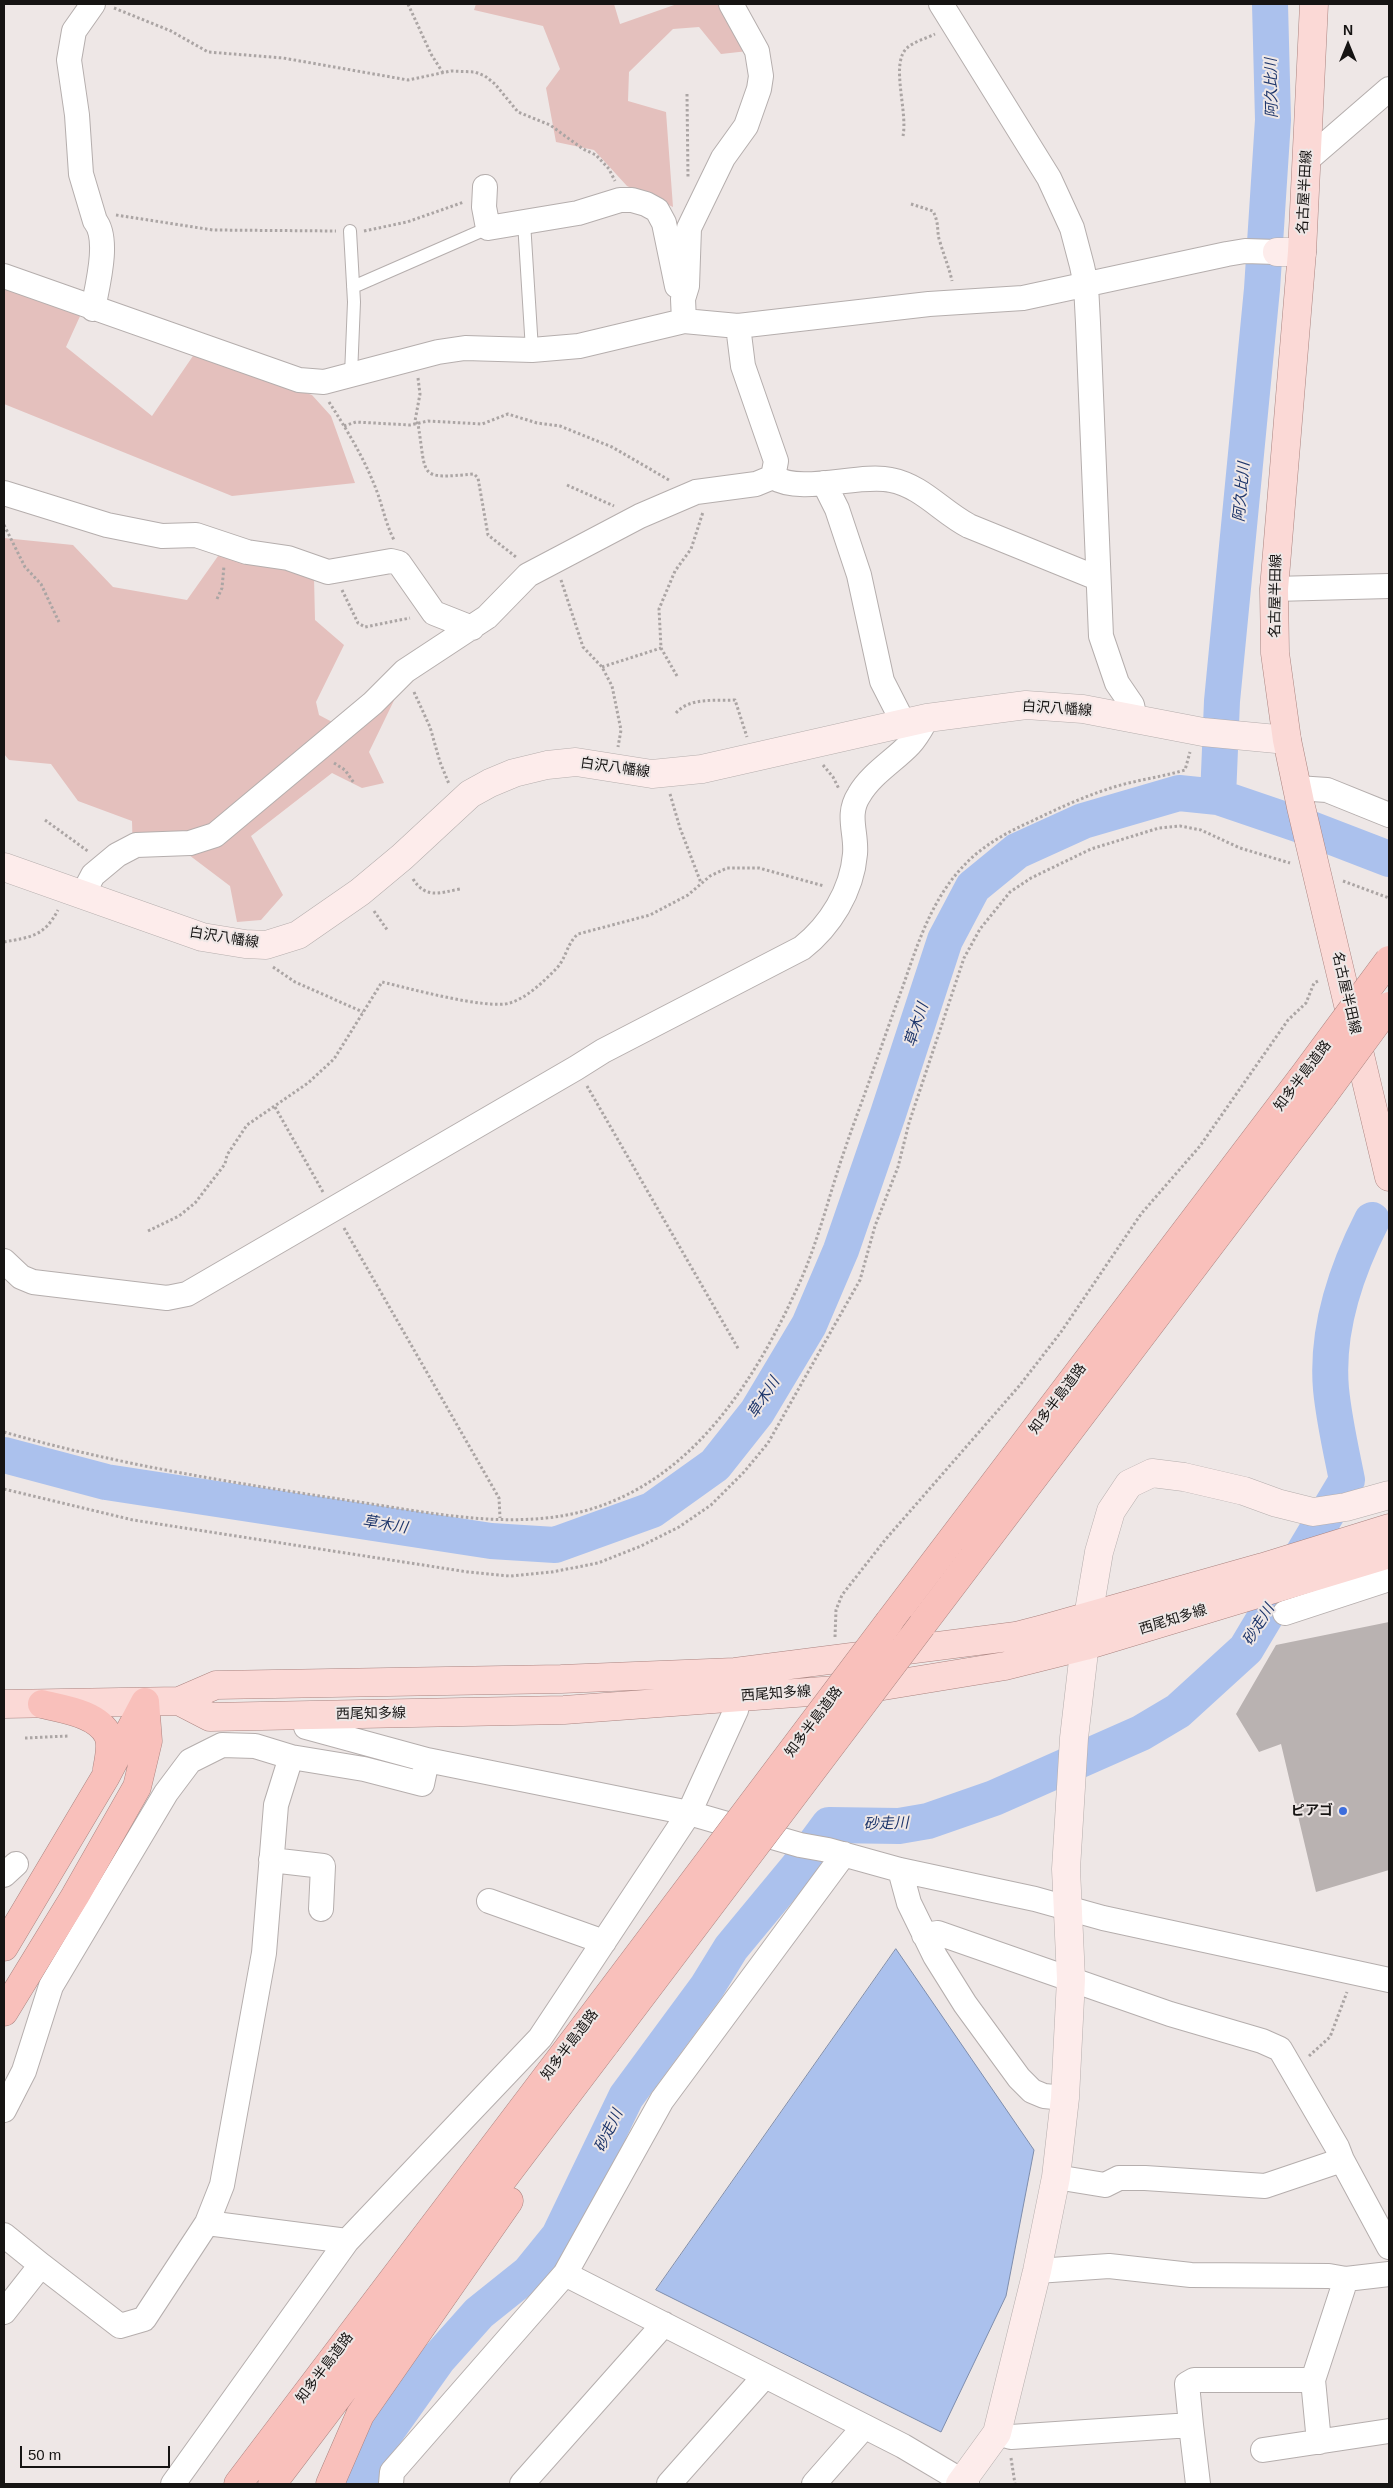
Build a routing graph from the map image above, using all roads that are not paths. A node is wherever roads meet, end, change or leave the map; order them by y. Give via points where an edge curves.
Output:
1 (731, 4) edge
2 (941, 4) edge
3 (1314, 4) edge
4 (103, 5) edge
5 (1389, 89) edge
6 (1307, 160) junction
7 (485, 196) road end
8 (524, 222) junction
9 (488, 228) junction
10 (350, 231) road end
11 (1278, 252) junction
12 (4, 276) edge
13 (1086, 285) junction
14 (353, 287) junction
15 (93, 309) junction
16 (684, 310) junction
17 (738, 326) junction
18 (532, 350) junction
19 (352, 375) junction
20 (773, 477) junction
21 (824, 483) junction
22 (4, 493) edge
23 (1098, 578) junction
24 (1389, 586) edge
25 (1274, 589) junction
26 (472, 628) junction
27 (1134, 719) junction
28 (916, 721) junction
29 (1287, 740) junction
30 (1299, 797) junction
31 (1389, 815) edge
32 (4, 867) edge
33 (76, 892) junction
34 (1389, 960) edge
35 (1389, 1006) edge
36 (1389, 1176) edge
37 (4, 1261) edge
38 (1389, 1495) edge
39 (1389, 1528) edge
40 (1389, 1554) edge
41 (1266, 1579) junction
42 (1389, 1579) edge
43 (1285, 1613) dead end
44 (1088, 1617) junction
45 (1085, 1646) junction
46 (739, 1697) junction
47 (179, 1701) junction
48 (145, 1702) junction
49 (4, 1704) edge
50 (42, 1704) junction
51 (306, 1727) dead end
52 (291, 1757) junction
53 (427, 1760) junction
54 (106, 1776) junction
55 (689, 1813) junction
56 (836, 1852) junction
57 (271, 1860) junction
58 (900, 1870) junction
59 (489, 1901) dead end
60 (1067, 1907) junction
61 (321, 1909) dead end
62 (924, 1935) junction
63 (604, 1942) junction
64 (4, 1947) edge
65 (1071, 1979) junction
66 (1389, 1980) edge
67 (4, 2012) edge
68 (1065, 2098) junction
69 (4, 2110) edge
70 (552, 2115) junction
71 (1342, 2160) junction
72 (1056, 2177) junction
73 (435, 2222) junction
74 (207, 2223) junction
75 (4, 2235) edge
76 (347, 2241) junction
77 (1389, 2247) edge
78 (41, 2265) junction
79 (1037, 2271) junction
80 (565, 2274) junction
81 (1389, 2274) edge
82 (1346, 2279) junction
83 (4, 2312) edge
84 (664, 2324) junction
85 (764, 2377) junction
86 (1313, 2380) junction
87 (1191, 2425) junction
88 (864, 2427) junction
89 (1389, 2431) edge
90 (997, 2433) junction
91 (1319, 2442) junction
92 (1263, 2450) dead end
93 (963, 2483) edge
94 (173, 2484) edge
95 (216, 2484) edge
96 (238, 2484) edge
97 (272, 2484) edge
98 (330, 2484) edge
99 (391, 2484) edge
100 (522, 2484) edge
101 (669, 2484) edge
102 (814, 2484) edge
103 (1198, 2484) edge

1 - 16 street via 757,51 760,89 746,126 723,158 689,228
2 - 13 street via 1049,178 1072,228
3 - 6 main road, 名古屋半田線
4 - 15 street via 74,31 68,60 77,115 81,174 99,226 101,256
5 - 6 street
6 - 11 main road, 名古屋半田線
7 - 9 street
8 - 9 street
8 - 16 street via 578,213 620,200 632,200 657,210 664,222
8 - 18 lane
9 - 14 lane
10 - 14 lane
11 - 13 street via 1227,254
11 - 25 main road, 名古屋半田線
12 - 15 street
13 - 17 street via 1023,298 956,302
13 - 23 street
14 - 19 lane
15 - 19 street via 299,380 319,382
16 - 17 street
16 - 18 street via 598,343
17 - 20 street via 743,366 776,461
18 - 19 street via 465,348
20 - 21 street via 781,482
20 - 26 street via 756,484 702,491 636,518 544,566
21 - 23 street via 889,479 916,488 950,516 969,526
21 - 28 street via 837,509 859,575 882,681
22 - 26 street via 107,525 162,536 196,536 248,552 288,558 328,572 391,561 400,563 434,613
23 - 27 street via 1101,636 1117,683 1132,705
24 - 25 street
25 - 29 main road, 名古屋半田線 via 1275,653
26 - 33 street via 401,675 373,703 214,835 190,843 136,845 117,855
27 - 28 main road, 白沢八幡線 via 1083,709 1026,705
27 - 29 main road, 白沢八幡線 via 1234,736
28 - 33 main road, 白沢八幡線 via 668,774 576,762 514,773 470,794 360,892 298,935 266,945 202,937
28 - 37 street via 911,743 858,795 852,821 856,853 848,887 826,926 802,948 603,1051 187,1294 166,1298 33,1282 20,1277
29 - 30 main road, 名古屋半田線
30 - 31 street via 1327,790
30 - 36 main road, 名古屋半田線
32 - 33 main road, 白沢八幡線
34 - 73 highway, 知多半島道路, bridge
35 - 70 highway, 知多半島道路, bridge
38 - 44 main road via 1313,1512 1277,1504 1244,1491 1152,1473 1129,1484 1111,1512 1099,1552
39 - 41 main road, 西尾知多線
40 - 41 main road, 西尾知多線
41 - 44 main road, 西尾知多線
41 - 45 main road, 西尾知多線
42 - 43 street
44 - 45 main road
44 - 47 main road, 西尾知多線 via 1016,1636 735,1672 216,1685
45 - 46 main road, 西尾知多線 via 1005,1666 877,1687
45 - 60 main road via 1074,1738 1066,1869
46 - 47 main road, 西尾知多線 via 564,1710 210,1717
46 - 55 street
47 - 48 main road, 西尾知多線
48 - 50 main road, 西尾知多線
48 - 54 highway
48 - 67 highway via 148,1741 137,1787
49 - 50 main road, 西尾知多線
50 - 54 highway via 80,1714 98,1724 108,1735 110,1753
51 - 53 street
52 - 53 street via 364,1769 422,1784
52 - 57 street via 276,1805
52 - 69 street via 255,1746 222,1745 190,1761 166,1793 51,1986 24,2071
53 - 55 street
54 - 64 highway
55 - 56 street
55 - 63 street
56 - 58 street
56 - 80 street via 662,2100
57 - 61 street via 323,1866
57 - 74 street via 264,1953 222,2185
58 - 60 street
58 - 62 street via 909,1903
59 - 63 street
60 - 65 main road
60 - 66 street via 1103,1918
62 - 65 street via 938,1933
62 - 68 street via 965,2004 1019,2078 1032,2091
63 - 76 street via 540,2038
65 - 68 main road
65 - 71 street via 1280,2049
68 - 72 main road
70 - 97 highway, 知多半島道路
70 - 98 highway via 527,2174 360,2414
71 - 72 street via 1265,2186 1145,2178 1119,2178 1105,2185
71 - 77 street
72 - 79 main road
73 - 95 highway via 410,2230
73 - 96 highway, 知多半島道路
74 - 76 street
74 - 78 street via 144,2319 120,2326
75 - 78 street
76 - 94 street
78 - 83 street
79 - 82 street via 1109,2266 1191,2275 1329,2276
79 - 90 main road
80 - 84 street
80 - 99 street via 392,2472
81 - 82 street
82 - 86 street
84 - 85 street
84 - 100 street
85 - 88 street
85 - 101 street
86 - 87 street via 1194,2380 1187,2384
86 - 91 street
87 - 90 street via 1011,2437
87 - 103 street
88 - 93 street
88 - 102 street
89 - 91 street
90 - 93 main road
91 - 92 street

